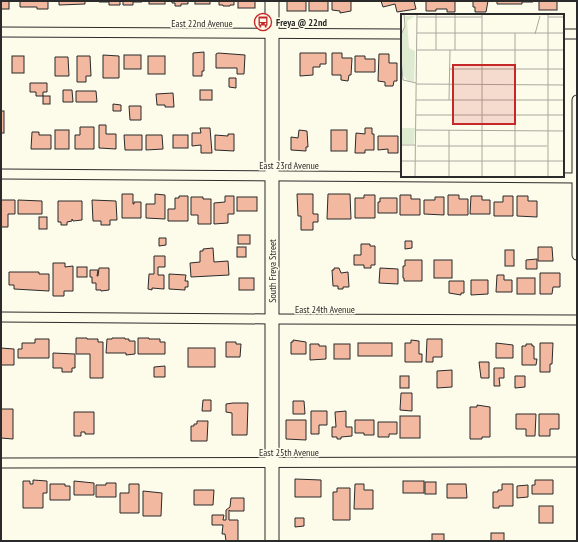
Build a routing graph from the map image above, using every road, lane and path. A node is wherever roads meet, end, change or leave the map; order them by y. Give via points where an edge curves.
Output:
1 (272, 1) edge
2 (1, 32) edge
3 (272, 34) junction
4 (401, 34) edge
5 (564, 34) edge
6 (577, 34) edge
7 (577, 100) edge
8 (1, 174) edge
9 (272, 176) junction
10 (401, 177) edge
11 (424, 177) edge
12 (577, 178) edge
13 (577, 255) edge
14 (1, 317) edge
15 (272, 320) junction
16 (577, 320) edge
17 (577, 462) edge
18 (1, 463) edge
19 (272, 463) junction
20 (272, 541) edge

1 - 3 main road, South Freya Street
2 - 3 street, East 22nd Avenue
3 - 4 street, East 22nd Avenue
3 - 9 main road, South Freya Street
5 - 6 street
7 - 12 street
8 - 9 street, East 23rd Avenue
9 - 10 street, East 23rd Avenue
9 - 15 main road, South Freya Street
11 - 12 street, East 23rd Avenue
12 - 13 street
14 - 15 street, East 24th Avenue
15 - 16 street, East 24th Avenue
15 - 19 main road, South Freya Street
17 - 19 street, East 25th Avenue
18 - 19 street, East 25th Avenue
19 - 20 main road, South Freya Street

